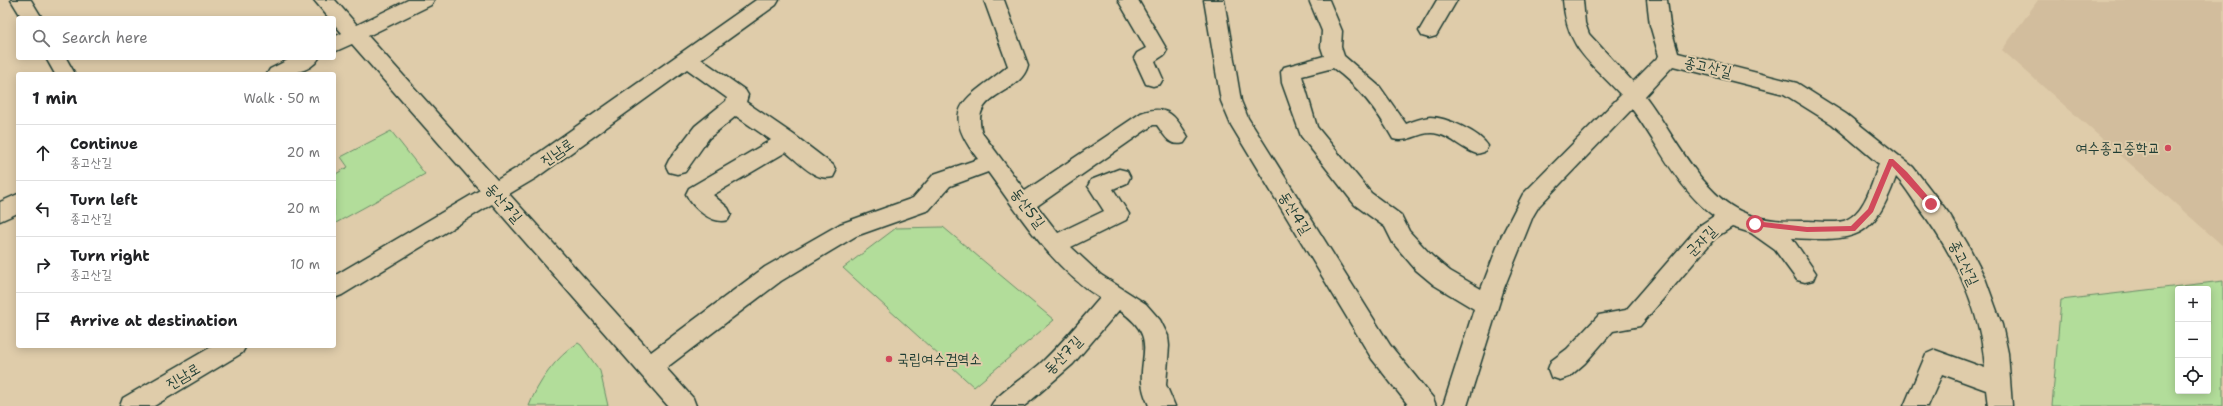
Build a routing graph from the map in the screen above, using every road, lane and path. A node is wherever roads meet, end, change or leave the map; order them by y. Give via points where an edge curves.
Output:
1 (21, 0) edge
2 (324, 0) edge
3 (424, 0) edge
4 (769, 0) edge
5 (994, 0) edge
6 (1128, 0) edge
7 (1214, 0) edge
8 (1318, 0) edge
9 (1448, 0) edge
10 (1573, 0) edge
11 (1657, 0) edge
12 (31, 16) edge
13 (1429, 31) dead end
14 (355, 35) junction
15 (336, 44) edge
16 (1669, 58) junction
17 (687, 59) junction
18 (57, 60) edge
19 (304, 60) edge
20 (1336, 60) junction
21 (64, 72) edge
22 (281, 72) edge
23 (1153, 79) dead end
24 (1633, 95) junction
25 (735, 105) junction
26 (1177, 138) dead end
27 (787, 141) junction
28 (1477, 146) dead end
29 (1891, 161) junction
30 (993, 162) junction
31 (677, 166) dead end
32 (825, 171) dead end
33 (1119, 177) dead end
34 (495, 193) junction
35 (1024, 203) junction
36 (16, 204) edge
37 (0, 212) edge
38 (720, 214) dead end
39 (1731, 216) junction
40 (1755, 224) junction
41 (1056, 244) junction
42 (1805, 273) dead end
43 (336, 287) edge
44 (1116, 296) junction
45 (1487, 305) junction
46 (231, 348) edge
47 (649, 366) junction
48 (1560, 369) dead end
49 (1999, 394) edge
50 (132, 406) edge
51 (684, 406) edge
52 (1003, 406) edge
53 (1163, 406) edge
54 (1424, 406) edge
55 (1455, 406) edge
56 (1916, 406) edge

1 - 12 street
2 - 14 street, 동산7길
3 - 14 street
4 - 17 street, 진남로
5 - 30 street, 동산5길 via 1018,65 1017,69 979,98 966,120 972,136
6 - 23 street via 1157,50 1144,58
7 - 54 street, 동산4길 via 1231,101 1238,120 1381,352
8 - 20 street via 1332,31 1331,47
9 - 13 street
10 - 24 street, 군자길 via 1580,35
11 - 16 street via 1660,25
14 - 15 street
14 - 34 street, 동산7길
16 - 24 street
16 - 29 street, 종고산길 via 1790,88 1840,119
17 - 25 street via 738,95
17 - 34 street, 진남로 via 562,149
18 - 21 street
19 - 22 street
20 - 28 street via 1359,76 1393,119 1400,133 1405,134 1426,125 1440,125
20 - 45 street via 1291,72 1292,83 1308,130 1363,199 1393,221 1401,236 1424,263 1442,278
24 - 39 street, 군자길 via 1701,192
24 - 45 street via 1531,200 1521,218
25 - 27 street
25 - 31 street via 702,132
26 - 35 street via 1162,117 1148,118
27 - 32 street
27 - 38 street via 697,194
29 - 40 street via 1870,210 1853,229 1807,230
29 - 49 street, 종고산길 via 1931,204 1959,249 1973,278 1990,325 1996,353
30 - 35 street, 동산5길
30 - 47 street via 942,180 921,204 848,230 806,253 773,274
33 - 41 street via 1099,186 1118,214
34 - 43 street, 진남로
34 - 47 street, 동산7길
35 - 41 street, 동산5길
36 - 37 street
39 - 40 street
39 - 48 street, 군자길 via 1707,232 1632,319 1607,322 1576,356
40 - 42 street via 1783,244
41 - 44 street, 동산5길 via 1086,275
44 - 52 street, 동산7길 via 1048,372
44 - 53 street, 동산5길 via 1135,308 1153,328 1157,348 1152,383
45 - 55 street
46 - 50 street, 진남로
47 - 51 street, 동산7길
49 - 56 street, 종고산길 via 1935,362

